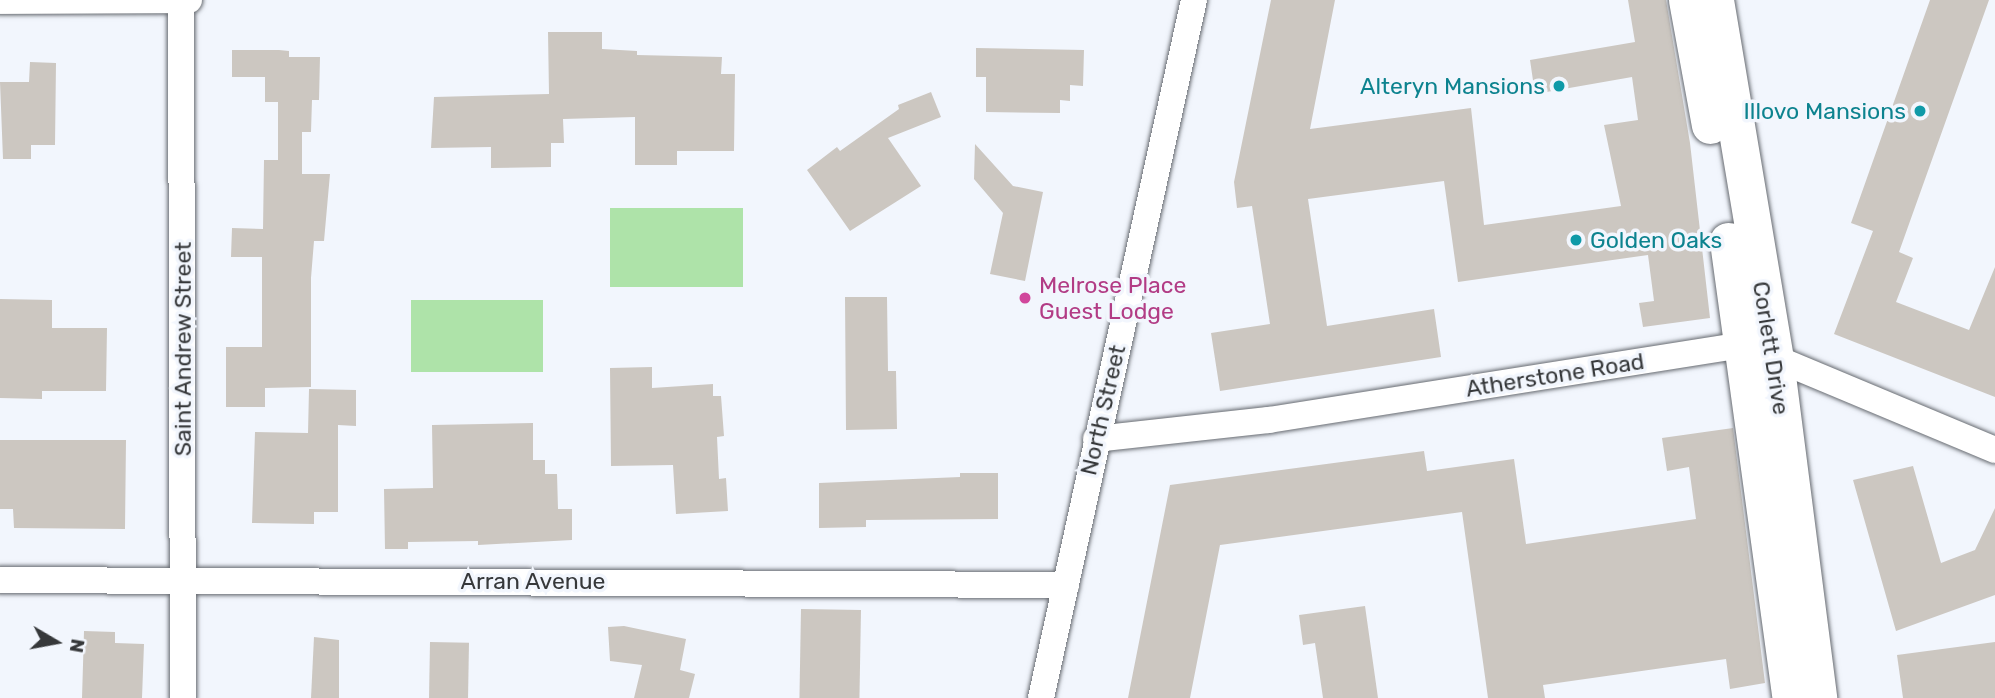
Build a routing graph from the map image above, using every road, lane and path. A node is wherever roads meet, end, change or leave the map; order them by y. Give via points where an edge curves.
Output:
1 (181, 0) edge
2 (189, 0) edge
3 (1194, 0) edge
4 (1687, 0) edge
5 (1715, 0) edge
6 (0, 1) edge
7 (1760, 352) junction
8 (1096, 439) junction
9 (1995, 450) edge
10 (181, 579) junction
11 (0, 580) edge
12 (1066, 585) junction
13 (183, 698) edge
14 (1041, 698) edge
15 (1791, 698) edge
16 (1818, 698) edge

1 - 2 street
1 - 6 street
1 - 10 street, Saint Andrew Street
3 - 8 street, North Street
4 - 7 main road, Corlett Drive
5 - 7 main road, Corlett Drive
7 - 8 street, Atherstone Road via 1269,420
7 - 9 street
7 - 15 main road, Corlett Drive
7 - 16 main road, Corlett Drive
8 - 12 street, North Street
10 - 11 street, Arran Avenue
10 - 12 street, Arran Avenue
10 - 13 street, Saint Andrew Street
12 - 14 street, North Street

